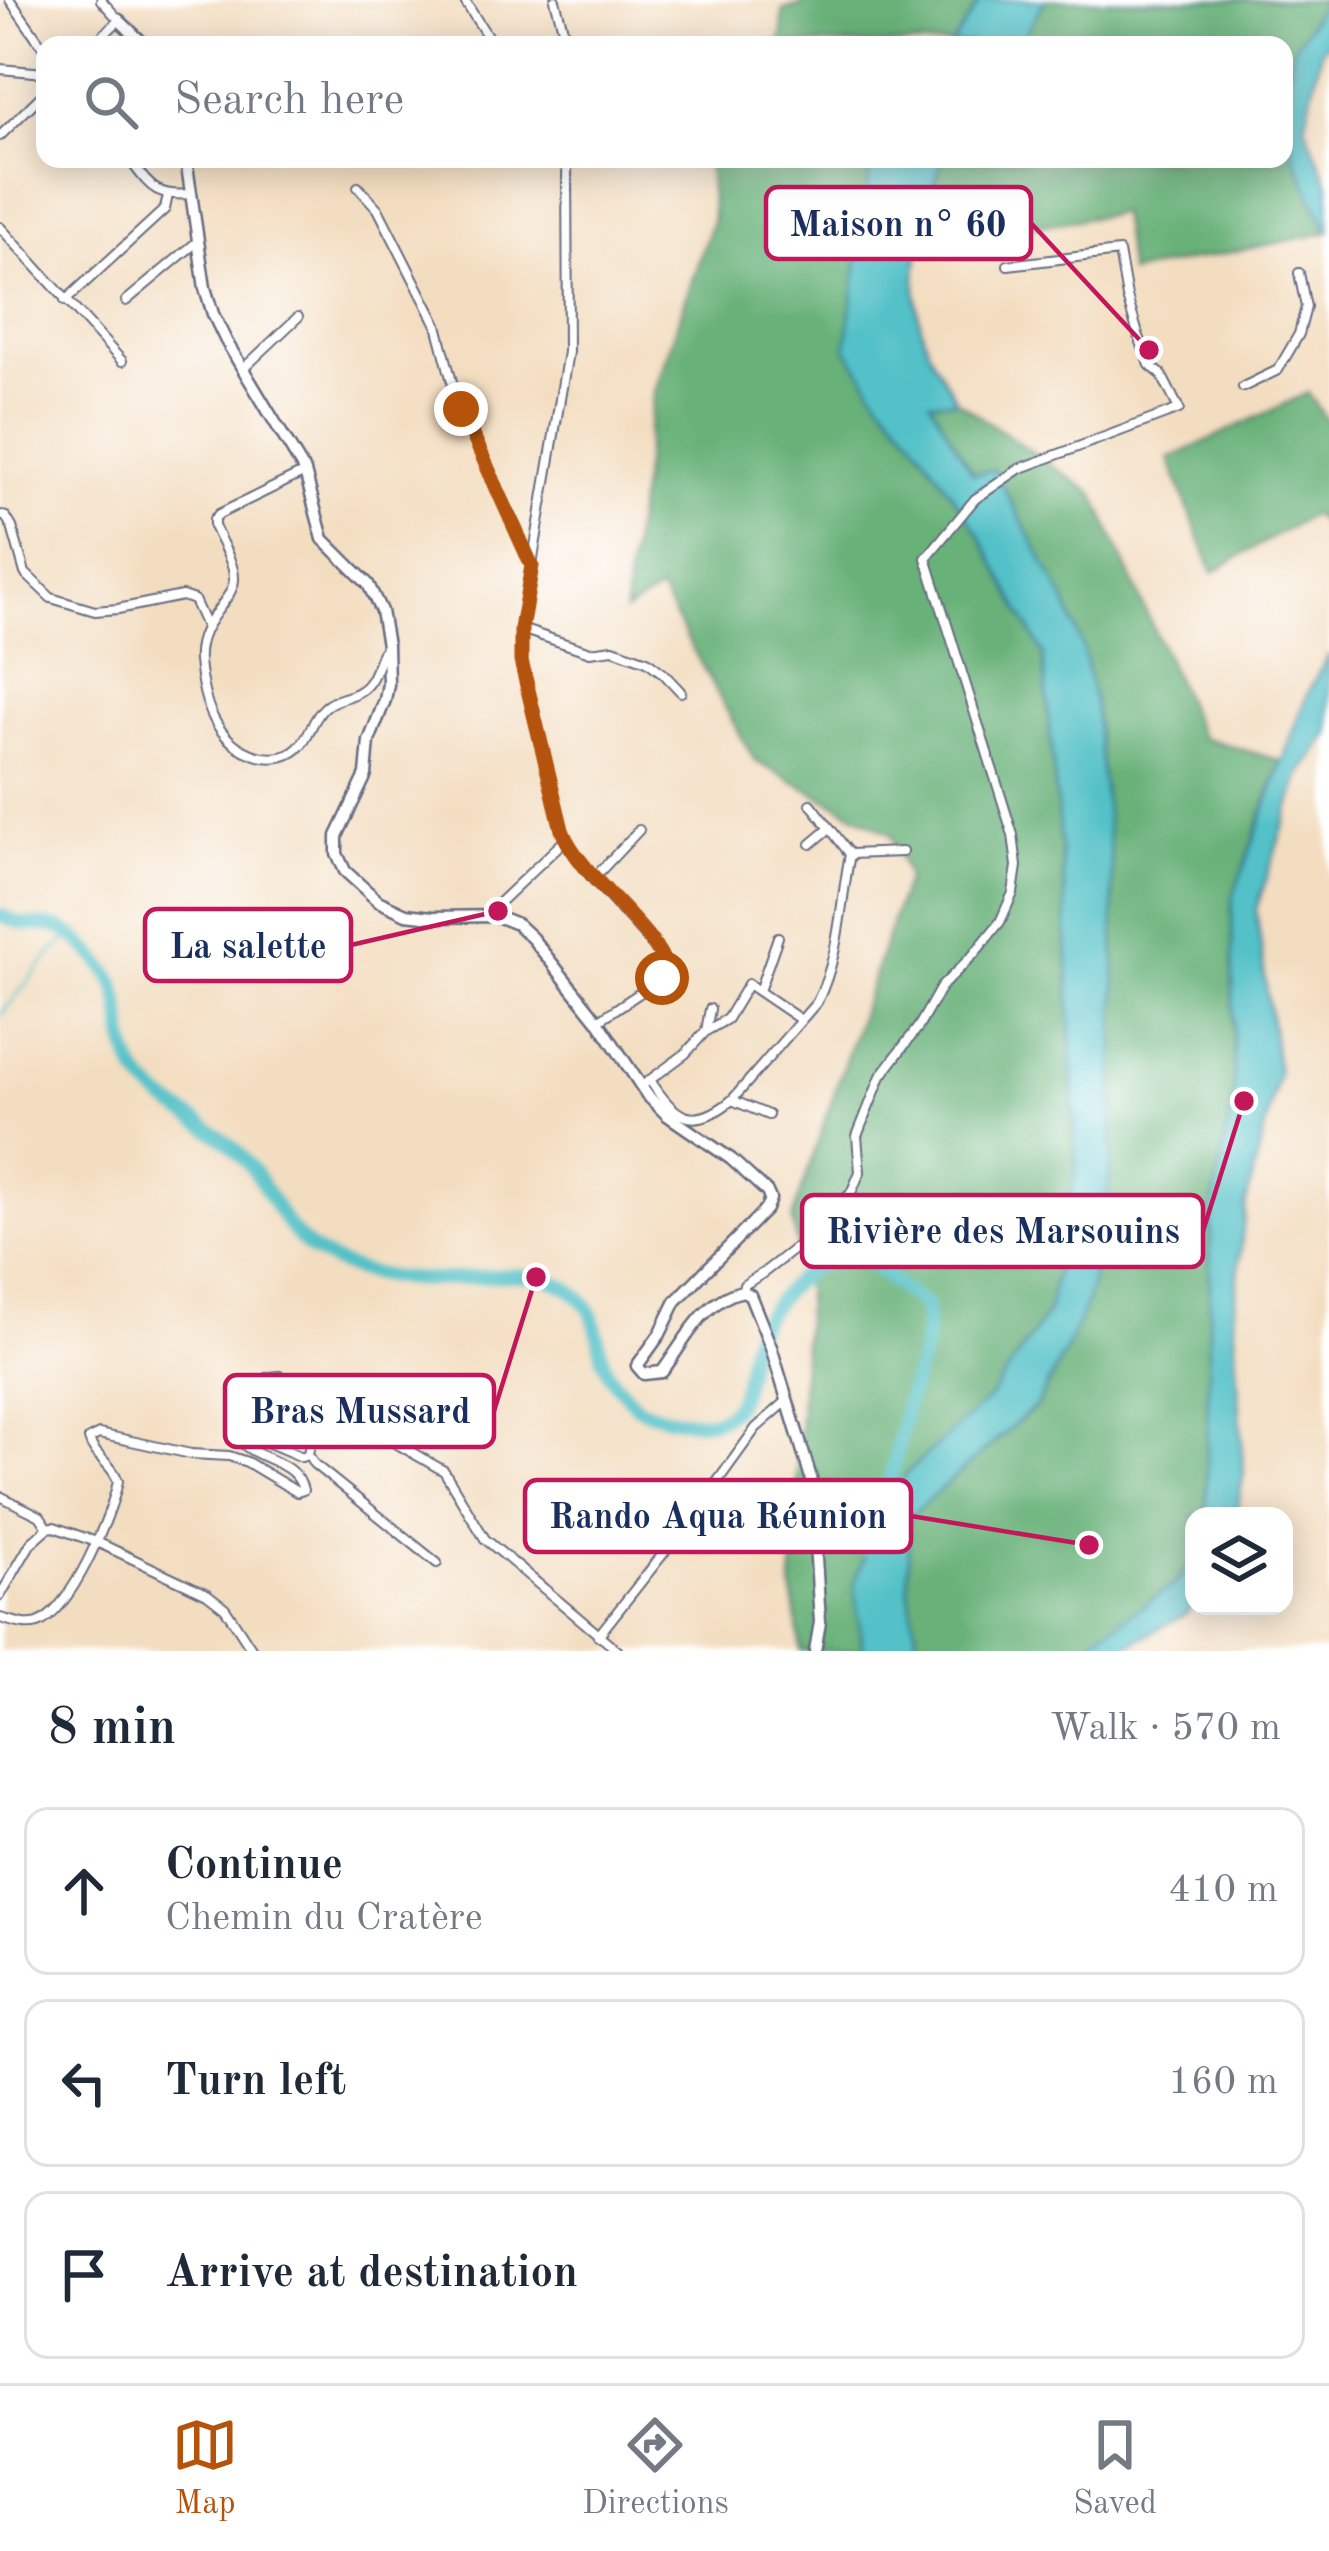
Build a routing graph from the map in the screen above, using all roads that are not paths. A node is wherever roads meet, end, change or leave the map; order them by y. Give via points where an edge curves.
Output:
1 (10, 0) edge
2 (101, 0) edge
3 (464, 0) edge
4 (555, 0) edge
5 (119, 20) junction
6 (102, 36) edge
7 (136, 36) edge
8 (487, 36) edge
9 (562, 36) edge
10 (36, 37) edge
11 (0, 69) edge
12 (36, 72) edge
13 (36, 101) edge
14 (0, 136) edge
15 (137, 168) edge
16 (187, 168) edge
17 (567, 168) edge
18 (358, 187) dead end
19 (190, 194) junction
20 (168, 195) junction
21 (0, 227) edge
22 (198, 242) junction
23 (1008, 265) dead end
24 (1299, 273) dead end
25 (65, 301) junction
26 (126, 301) dead end
27 (298, 317) dead end
28 (122, 361) dead end
29 (243, 369) junction
30 (1244, 387) dead end
31 (305, 472) junction
32 (0, 515) edge
33 (532, 566) junction
34 (206, 626) junction
35 (521, 629) junction
36 (387, 645) junction
37 (681, 692) dead end
38 (811, 804) dead end
39 (830, 828) junction
40 (639, 830) dead end
41 (566, 840) junction
42 (811, 844) dead end
43 (902, 852) dead end
44 (850, 854) junction
45 (593, 879) junction
46 (484, 916) junction
47 (778, 937) dead end
48 (759, 991) junction
49 (710, 1009) dead end
50 (801, 1020) junction
51 (598, 1021) junction
52 (706, 1031) junction
53 (645, 1083) junction
54 (732, 1100) junction
55 (768, 1115) dead end
56 (743, 1291) junction
57 (788, 1400) junction
58 (308, 1454) junction
59 (0, 1496) edge
60 (48, 1528) junction
61 (99, 1543) junction
62 (437, 1563) dead end
63 (0, 1596) edge
64 (0, 1618) edge
65 (598, 1636) junction
66 (254, 1651) edge
67 (618, 1651) edge
68 (815, 1651) edge

1 - 10 street
2 - 5 street
3 - 8 street
4 - 9 street
5 - 6 street
5 - 7 street
11 - 12 street
13 - 14 street
15 - 20 street
16 - 19 street
17 - 33 street via 568,352
18 - 33 street via 378,209 437,325 456,397
19 - 20 street
19 - 22 street
20 - 25 street via 165,208
21 - 25 street
22 - 26 street
22 - 29 street via 214,314
23 - 56 street via 1119,252 1138,334 1179,409 1019,469 975,499 926,558 1013,835 1013,892 1000,922 941,987 881,1076 856,1136 860,1172 851,1193
24 - 30 street via 1306,308 1299,334 1278,370
25 - 28 street
27 - 29 street
29 - 31 street
31 - 34 street via 214,519 234,577
31 - 36 street via 323,539 374,592
32 - 34 street via 12,527 25,573 51,598 95,611 182,596 194,600
33 - 35 street
34 - 36 street via 199,657 208,708 227,740 265,758 300,747 320,710 366,686
35 - 37 street via 647,662
35 - 41 street via 521,661
36 - 46 street via 385,700 366,775 337,836 340,862 392,909
38 - 39 street
39 - 42 street
39 - 44 street
40 - 45 street
41 - 45 street
41 - 46 street
43 - 44 street
44 - 50 street via 833,962
45 - 51 street via 666,962 662,978
46 - 51 street via 517,924
47 - 48 street
48 - 50 street
48 - 52 street via 748,984 727,1019
49 - 52 street
50 - 54 street
51 - 53 street
52 - 53 street
53 - 54 street via 675,1112 695,1119
53 - 56 street via 667,1115 770,1198 676,1301 640,1370 662,1372 690,1328
54 - 55 street
56 - 57 street
57 - 65 street via 690,1504 682,1530
57 - 68 street via 814,1495
58 - 61 street via 236,1433 240,1444 299,1478 297,1492 230,1456 93,1435 90,1444 118,1481
58 - 62 street
58 - 65 street via 307,1440 263,1423 271,1376 444,1472 485,1539
59 - 60 street
60 - 61 street
60 - 63 street
61 - 64 street via 46,1619
61 - 66 street via 216,1600
65 - 67 street

